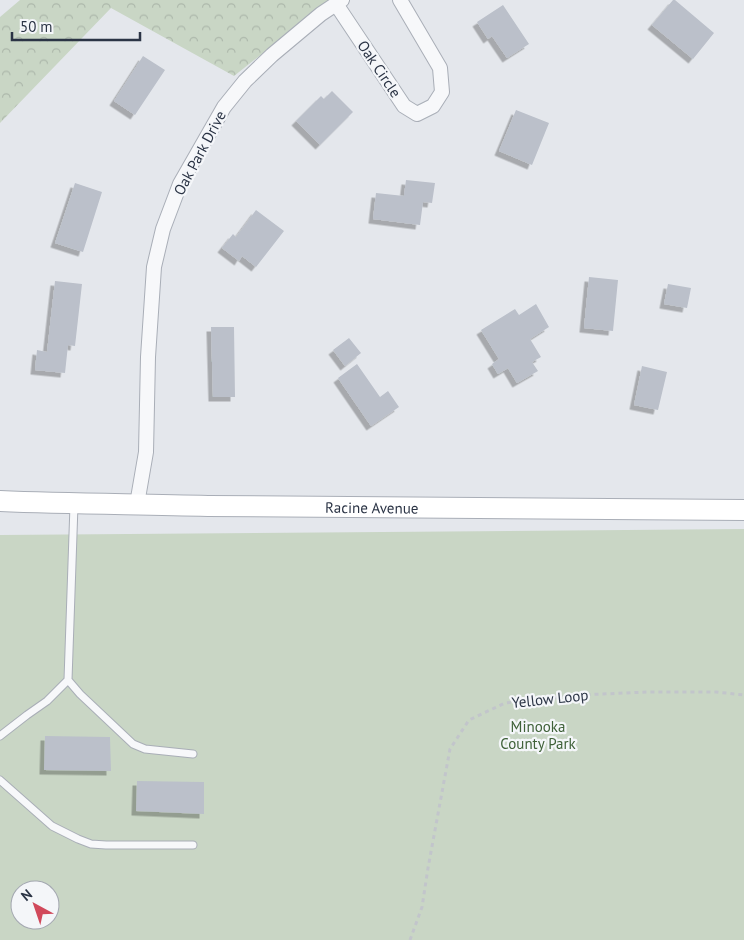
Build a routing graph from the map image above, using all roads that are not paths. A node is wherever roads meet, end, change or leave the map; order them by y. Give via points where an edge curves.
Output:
1 (400, 0) edge
2 (339, 2) edge
3 (0, 501) edge
4 (74, 504) junction
5 (137, 504) junction
6 (744, 510) edge
7 (68, 680) junction
8 (0, 736) edge
9 (193, 754) dead end
10 (0, 780) edge
11 (193, 845) dead end

1 - 2 street, Oak Circle via 440,68 442,92 433,106 417,114 404,106
2 - 5 street, Oak Park Drive via 272,54 245,81 224,107 180,184 163,229 154,267 146,452
3 - 4 main road, Racine Avenue
4 - 5 main road, Racine Avenue
4 - 7 lane
5 - 6 main road, Racine Avenue via 374,509
7 - 8 lane via 47,701
7 - 9 lane via 133,744 145,749
10 - 11 lane via 52,826 91,844

